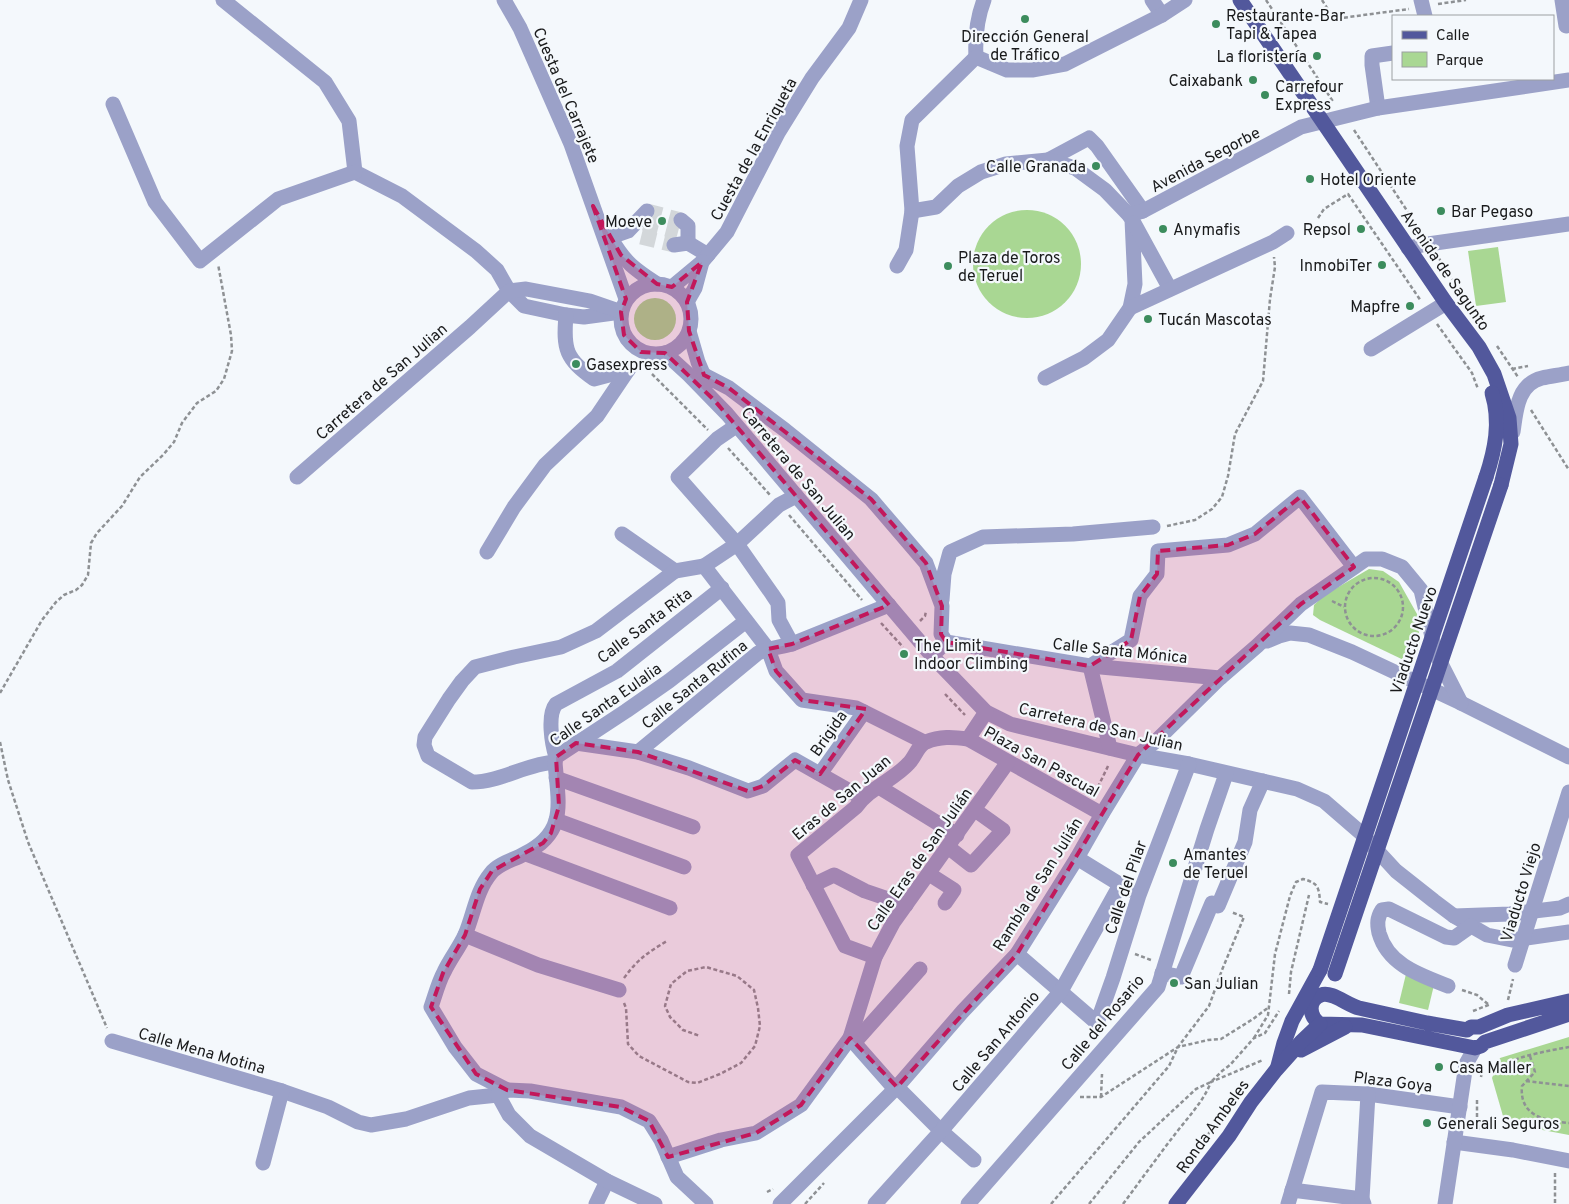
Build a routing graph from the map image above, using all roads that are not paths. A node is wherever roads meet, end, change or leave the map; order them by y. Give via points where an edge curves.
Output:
1 (223, 0) edge
2 (504, 0) edge
3 (861, 0) edge
4 (984, 0) edge
5 (1152, 0) edge
6 (1185, 0) edge
7 (1240, 0) edge
8 (1562, 0) edge
9 (1162, 15) junction
10 (1563, 27) edge
11 (1392, 53) edge
12 (976, 57) junction
13 (1569, 80) edge
14 (1507, 84) edge
15 (113, 104) dead end
16 (1378, 108) junction
17 (1324, 121) junction
18 (1048, 160) junction
19 (355, 172) junction
20 (593, 206) junction
21 (912, 211) junction
22 (1135, 216) junction
23 (1569, 224) edge
24 (640, 225) tunnel mouth
25 (1287, 234) dead end
26 (680, 235) tunnel mouth
27 (611, 238) junction
28 (1408, 248) junction
29 (705, 258) junction
30 (897, 266) dead end
31 (665, 286) junction
32 (1170, 290) junction
33 (509, 291) junction
34 (687, 302) junction
35 (1446, 302) junction
36 (624, 306) junction
37 (1130, 308) junction
38 (566, 315) junction
39 (1459, 322) junction
40 (689, 331) junction
41 (1371, 349) dead end
42 (642, 352) junction
43 (665, 354) junction
44 (628, 370) junction
45 (1569, 373) edge
46 (704, 375) junction
47 (1045, 378) dead end
48 (715, 401) junction
49 (736, 426) junction
50 (1511, 444) junction
51 (297, 477) dead end
52 (796, 496) junction
53 (1153, 527) road end
54 (622, 534) dead end
55 (737, 544) junction
56 (487, 552) dead end
57 (704, 566) junction
58 (1354, 567) junction
59 (675, 571) junction
60 (722, 588) junction
61 (1301, 604) junction
62 (889, 605) junction
63 (942, 606) junction
64 (746, 621) junction
65 (1309, 635) junction
66 (946, 642) junction
67 (792, 644) junction
68 (1257, 646) junction
69 (768, 649) junction
70 (932, 656) junction
71 (1090, 666) junction
72 (1220, 678) junction
73 (1462, 703) junction
74 (864, 712) junction
75 (986, 712) junction
76 (968, 739) junction
77 (924, 742) junction
78 (576, 743) junction
79 (638, 752) junction
80 (1110, 755) junction
81 (1138, 755) junction
82 (1569, 757) edge
83 (555, 760) junction
84 (1008, 762) junction
85 (1189, 764) junction
86 (820, 774) junction
87 (1226, 774) junction
88 (556, 778) junction
89 (1263, 781) junction
90 (879, 787) junction
91 (1569, 792) edge
92 (862, 798) junction
93 (975, 810) junction
94 (1102, 814) junction
95 (556, 820) junction
96 (693, 828) dead end
97 (952, 841) junction
98 (526, 854) junction
99 (1077, 858) junction
100 (684, 867) dead end
101 (929, 874) junction
102 (813, 885) junction
103 (1120, 885) junction
104 (1140, 895) junction
105 (945, 903) dead end
106 (1569, 904) edge
107 (906, 905) junction
108 (670, 908) dead end
109 (1454, 916) junction
110 (1471, 926) junction
111 (1569, 932) edge
112 (465, 935) junction
113 (1017, 954) junction
114 (875, 957) junction
115 (1515, 965) road end
116 (920, 969) dead end
117 (1163, 969) junction
118 (1320, 970) junction
119 (1335, 974) joint
120 (1448, 986) dead end
121 (617, 990) road end
122 (1061, 991) junction
123 (1330, 997) junction
124 (1569, 1001) edge
125 (1569, 1014) edge
126 (1321, 1021) junction
127 (1352, 1024) junction
128 (1473, 1029) junction
129 (112, 1041) road end
130 (852, 1041) junction
131 (1479, 1048) junction
132 (1281, 1062) junction
133 (895, 1087) junction
134 (282, 1092) junction
135 (502, 1092) junction
136 (1368, 1094) junction
137 (1460, 1107) junction
138 (941, 1131) junction
139 (1454, 1142) junction
140 (668, 1157) junction
141 (974, 1160) dead end
142 (1569, 1161) edge
143 (263, 1163) dead end
144 (607, 1181) junction
145 (1290, 1197) edge
146 (1363, 1202) edge
147 (596, 1204) edge
148 (655, 1204) edge
149 (706, 1204) edge
150 (780, 1204) edge
151 (875, 1204) edge
152 (968, 1204) edge
153 (1176, 1204) edge
154 (1445, 1204) edge

1 - 19 street via 325,82 349,121
2 - 20 street, Cuesta del Carrajete via 520,28 571,144
3 - 29 street, Cuesta de la Enriqueta via 849,28 812,78 778,133 727,232
4 - 12 street via 975,40
5 - 9 street
6 - 9 street
7 - 17 main road, Avenida de Sagunto
8 - 10 street
9 - 12 street via 1064,64 1032,70 1007,70
11 - 16 street via 1372,56
12 - 21 street via 912,120 907,146
13 - 14 street, Avenida Segorbe
14 - 16 street, Avenida Segorbe
15 - 19 street via 155,202 200,261 278,199
16 - 17 street, Avenida Segorbe
17 - 22 street, Avenida Segorbe via 1302,128
17 - 28 main road, Avenida de Sagunto
18 - 21 street via 1006,164 981,172 958,186 936,207
18 - 22 street via 1075,168
18 - 22 street via 1089,138 1098,146
19 - 33 street via 402,196 476,251 496,270
20 - 27 street, Cuesta del Carrajete
20 - 36 street, Cuesta del Carrajete
21 - 30 street via 906,250
22 - 32 street
22 - 37 street via 1135,284
23 - 28 street
24 - 27 street
25 - 32 street
26 - 29 street
27 - 31 street, Cuesta del Carrajete via 634,269
28 - 35 main road, Avenida de Sagunto
29 - 31 street, Cuesta de la Enriqueta
29 - 34 street, Cuesta de la Enriqueta
31 - 34 street
31 - 36 street via 645,285 635,290
32 - 37 street
33 - 36 street via 526,289
33 - 38 street via 524,306
33 - 51 street, Carretera de San Julian
34 - 40 street via 691,321
35 - 39 main road, Avenida de Sagunto
35 - 41 street
36 - 38 street via 584,317
36 - 42 street via 620,324 624,336
37 - 47 street via 1108,340 1084,358
38 - 44 street via 564,341 570,358 582,370 594,379
39 - 50 main road, Avenida de Sagunto via 1479,347 1494,374 1509,418
39 - 118 main road, Viaducto Nuevo, bridge via 1488,378 1496,405 1497,433 1486,478
40 - 43 street via 676,349
40 - 46 street, Carretera de San Julian
42 - 43 street
42 - 44 street
43 - 48 street, Carretera de San Julian
44 - 56 street via 597,416 545,465 514,506
45 - 50 street via 1540,378 1529,384 1518,402
46 - 48 street, Carretera de San Julian
46 - 63 street via 729,388 871,499 926,562
48 - 49 street, Carretera de San Julian
49 - 52 street, Carretera de San Julian
49 - 55 street via 717,439 678,477
50 - 119 main road, Viaducto Nuevo, bridge via 1501,485
52 - 55 street via 779,505
52 - 62 street, Carretera de San Julian
53 - 63 street via 983,537 950,552 944,574
54 - 59 street
55 - 57 street
55 - 67 street via 778,603 779,620
57 - 59 street
57 - 60 street
58 - 61 street
58 - 71 street via 1300,497 1255,534 1228,545 1158,551 1157,574 1140,596 1130,640
58 - 73 street via 1366,559 1382,559 1402,567 1421,590 1436,654
59 - 83 street, Calle Santa Eulalia via 596,631 561,648 475,667 449,699 425,737 428,756 472,782 494,779
60 - 64 street
60 - 83 street, Calle Santa Rita via 617,671 556,704 551,738
61 - 65 street via 1300,619
61 - 68 street
62 - 67 street, Calle Santa Rufina
62 - 70 street, Carretera de San Julian
63 - 66 street via 941,634
64 - 69 street
64 - 78 street, Calle Santa Eulalia via 626,712
65 - 68 street via 1290,633
65 - 73 street
66 - 70 street
66 - 71 street, Calle Santa Mónica
67 - 69 street, Calle Santa Rufina
68 - 72 street, Rambla de San Julián
69 - 74 street via 776,671 802,700
69 - 79 street, Calle Santa Rufina via 758,653
70 - 75 street, Carretera de San Julian
71 - 72 street, Calle Santa Mónica
71 - 80 street
72 - 81 street, Rambla de San Julián
73 - 82 street
74 - 77 street
74 - 86 street, Brigida
75 - 76 street, Plaza San Pascual
75 - 80 street, Carretera de San Julian via 1010,724
76 - 77 street via 946,736
76 - 84 street, Plaza San Pascual
77 - 90 street, Eras de San Juan via 910,763
78 - 79 street, Calle Santa Rufina
78 - 83 street, Calle Santa Eulalia
79 - 86 street via 748,791 763,786 795,760
80 - 81 street, Carretera de San Julian
81 - 85 street, Carretera de San Julian
81 - 94 street, Rambla de San Julián
83 - 88 street
84 - 93 street, Calle Eras de San Julián
84 - 94 street, Plaza San Pascual
85 - 87 street, Carretera de San Julian
85 - 104 street, Calle del Pilar
86 - 92 street
87 - 89 street, Carretera de San Julian
87 - 117 street, Calle del Rosario
88 - 95 street via 559,806
88 - 96 street
89 - 109 street, Carretera de San Julian via 1297,789 1324,801 1361,832 1396,870
89 - 117 street via 1250,810 1244,842 1182,976
90 - 92 street, Eras de San Juan
90 - 97 street
91 - 115 street, Viaducto Viejo, bridge
92 - 102 street, Eras de San Juan via 856,807 798,855
93 - 97 street, Calle Eras de San Julián
93 - 97 street via 1002,830 971,865
94 - 99 street, Rambla de San Julián
95 - 98 street via 543,843
95 - 100 street
97 - 101 street, Calle Eras de San Julián
98 - 108 street
98 - 112 street via 492,871 480,889
99 - 103 street
99 - 113 street, Rambla de San Julián
101 - 105 street via 954,890
101 - 107 street, Calle Eras de San Julián
102 - 107 street via 834,875 865,891
102 - 114 street, Eras de San Juan via 845,946
103 - 104 street
103 - 122 street, Calle San Antonio
104 - 122 street, Calle del Pilar via 1097,1023
106 - 109 street via 1510,914
107 - 114 street, Calle Eras de San Julián
109 - 110 street, Carretera de San Julian
110 - 111 street, Carretera de San Julian via 1487,935 1512,940
110 - 120 street via 1454,938 1389,909 1382,910 1378,918 1380,936 1393,958 1413,972
112 - 121 street via 538,965
112 - 135 street via 443,973 431,1007 454,1047 476,1074
113 - 122 street
113 - 133 street, Rambla de San Julián
114 - 130 street, Calle Eras de San Julián
116 - 130 street
117 - 152 street, Calle del Rosario via 1158,987
118 - 123 main road, Ronda Ambeles
118 - 132 main road, Ronda Ambeles via 1292,1021
119 - 123 main road, Ronda Ambeles
122 - 138 street, Calle San Antonio
123 - 126 main road, Ronda Ambeles via 1312,1004
123 - 126 main road, Ronda Ambeles via 1342,1004 1342,1014 1339,1019
123 - 128 main road via 1350,1006 1427,1023
124 - 128 main road via 1508,1016
125 - 131 main road
126 - 127 main road
126 - 132 main road, Ronda Ambeles
127 - 131 main road
127 - 132 main road, Ronda Ambeles
128 - 131 main road via 1485,1033
129 - 134 street, Calle Mena Motina
130 - 133 street
130 - 140 street, Calle Eras de San Julián via 801,1105 756,1133
131 - 137 street via 1466,1064
132 - 153 main road, Ronda Ambeles
133 - 138 street
133 - 150 street, Rambla de San Julián
134 - 135 street, Calle Mena Motina via 371,1125 406,1119 469,1098
134 - 143 street, Calle Mena Motina
135 - 140 street, Calle Mena Motina via 530,1091 621,1107 650,1121
135 - 144 street via 508,1115 530,1136
136 - 137 street, Plaza Goya
136 - 145 street, Plaza Goya via 1322,1092
136 - 146 street
137 - 139 street
138 - 141 street
138 - 151 street, Calle San Antonio
139 - 142 street
139 - 154 street
140 - 149 street, Calle Mena Motina via 677,1177
144 - 147 street
144 - 148 street
145 - 146 street

